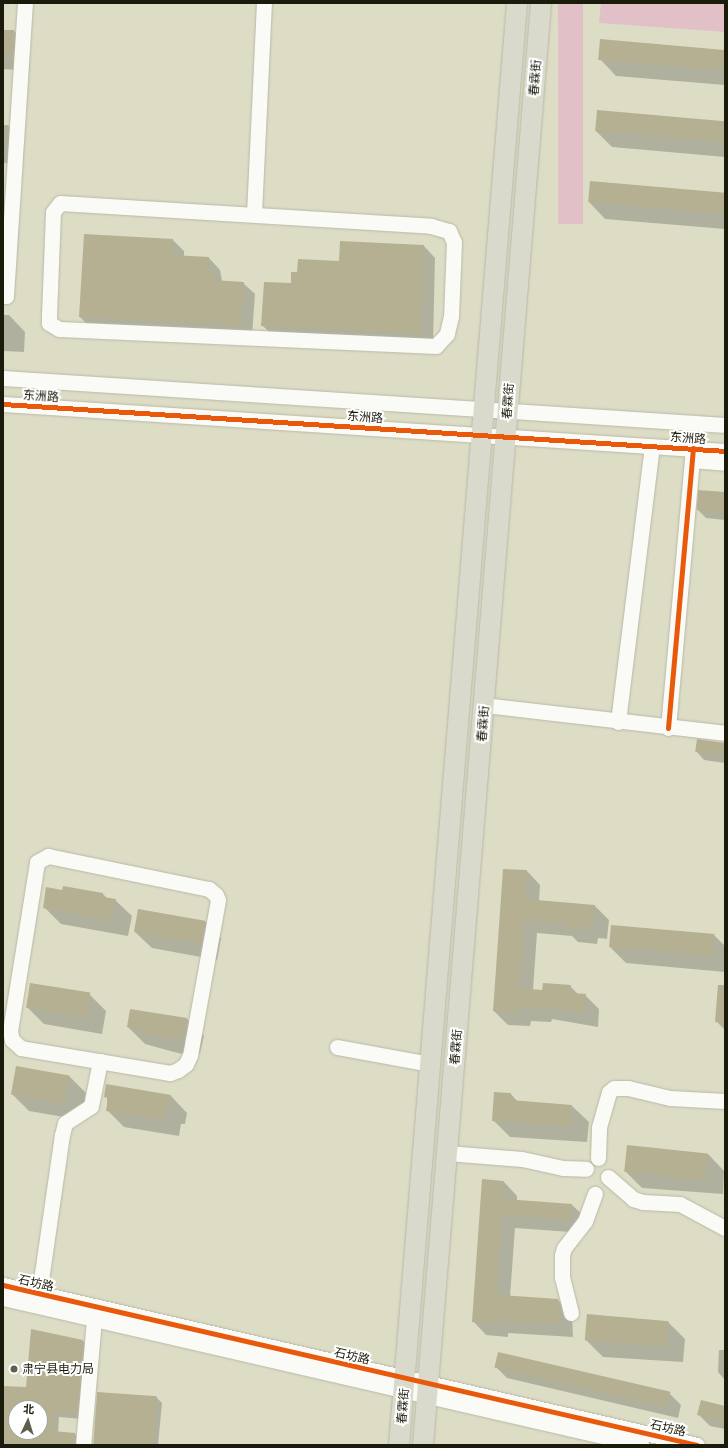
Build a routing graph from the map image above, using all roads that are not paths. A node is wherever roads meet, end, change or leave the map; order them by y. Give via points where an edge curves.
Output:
1 (24, 3) edge
2 (264, 3) edge
3 (517, 3) edge
4 (541, 3) edge
5 (254, 214) junction
6 (3, 296) edge
7 (3, 378) edge
8 (3, 404) edge
9 (484, 410) junction
10 (508, 411) junction
11 (725, 425) edge
12 (483, 435) junction
13 (506, 436) junction
14 (652, 446) junction
15 (725, 450) edge
16 (692, 454) junction
17 (725, 462) edge
18 (484, 705) junction
19 (618, 722) junction
20 (668, 728) junction
21 (725, 734) edge
22 (337, 1047) dead end
23 (100, 1061) junction
24 (431, 1064) junction
25 (725, 1101) edge
26 (447, 1153) junction
27 (598, 1158) junction
28 (586, 1169) junction
29 (608, 1177) junction
30 (595, 1194) junction
31 (725, 1228) edge
32 (3, 1285) edge
33 (39, 1294) junction
34 (3, 1298) edge
35 (571, 1313) dead end
36 (94, 1319) junction
37 (404, 1385) junction
38 (427, 1390) junction
39 (83, 1445) edge
40 (399, 1445) edge
41 (423, 1445) edge
42 (641, 1445) edge
43 (697, 1445) edge

1 - 6 street via 6,296
2 - 5 street
3 - 9 main road, 春霖街
4 - 10 main road, 春霖街
5 - 5 street via 431,226 449,231 454,242 451,316 443,342 436,346 59,329 49,323 53,212 60,202
7 - 9 street, 东洲路
8 - 12 street, 东洲路
9 - 10 street, 东洲路
9 - 12 main road, 春霖街
10 - 11 street, 东洲路
10 - 13 main road, 春霖街
12 - 13 street, 东洲路
12 - 24 main road, 春霖街
13 - 14 street, 东洲路
13 - 18 main road, 春霖街
14 - 16 street, 东洲路
14 - 19 street
15 - 16 street, 东洲路
16 - 17 street
16 - 20 street
18 - 19 street
18 - 26 main road, 春霖街
19 - 20 street
20 - 21 street
22 - 24 street
23 - 23 street via 170,1073 186,1064 190,1055 218,900 209,889 48,856 42,857 37,862 10,1031 12,1040 21,1048
23 - 33 street via 91,1106 65,1123
24 - 37 main road, 春霖街
25 - 27 street via 670,1098 628,1088 614,1088 609,1092 599,1127
26 - 28 street via 522,1159 563,1168
26 - 38 main road, 春霖街
27 - 28 street via 594,1157
27 - 29 street via 602,1158
28 - 30 street via 588,1186
29 - 30 street via 605,1185
29 - 31 street via 633,1199 680,1204
30 - 35 street via 585,1221 564,1248 562,1255 562,1278
32 - 33 street, 石坊路
33 - 37 street, 石坊路
34 - 36 street, 石坊路
36 - 37 street, 石坊路
36 - 39 street
37 - 38 street, 石坊路
37 - 40 main road, 春霖街
38 - 41 main road, 春霖街
38 - 42 street, 石坊路
38 - 43 street, 石坊路

